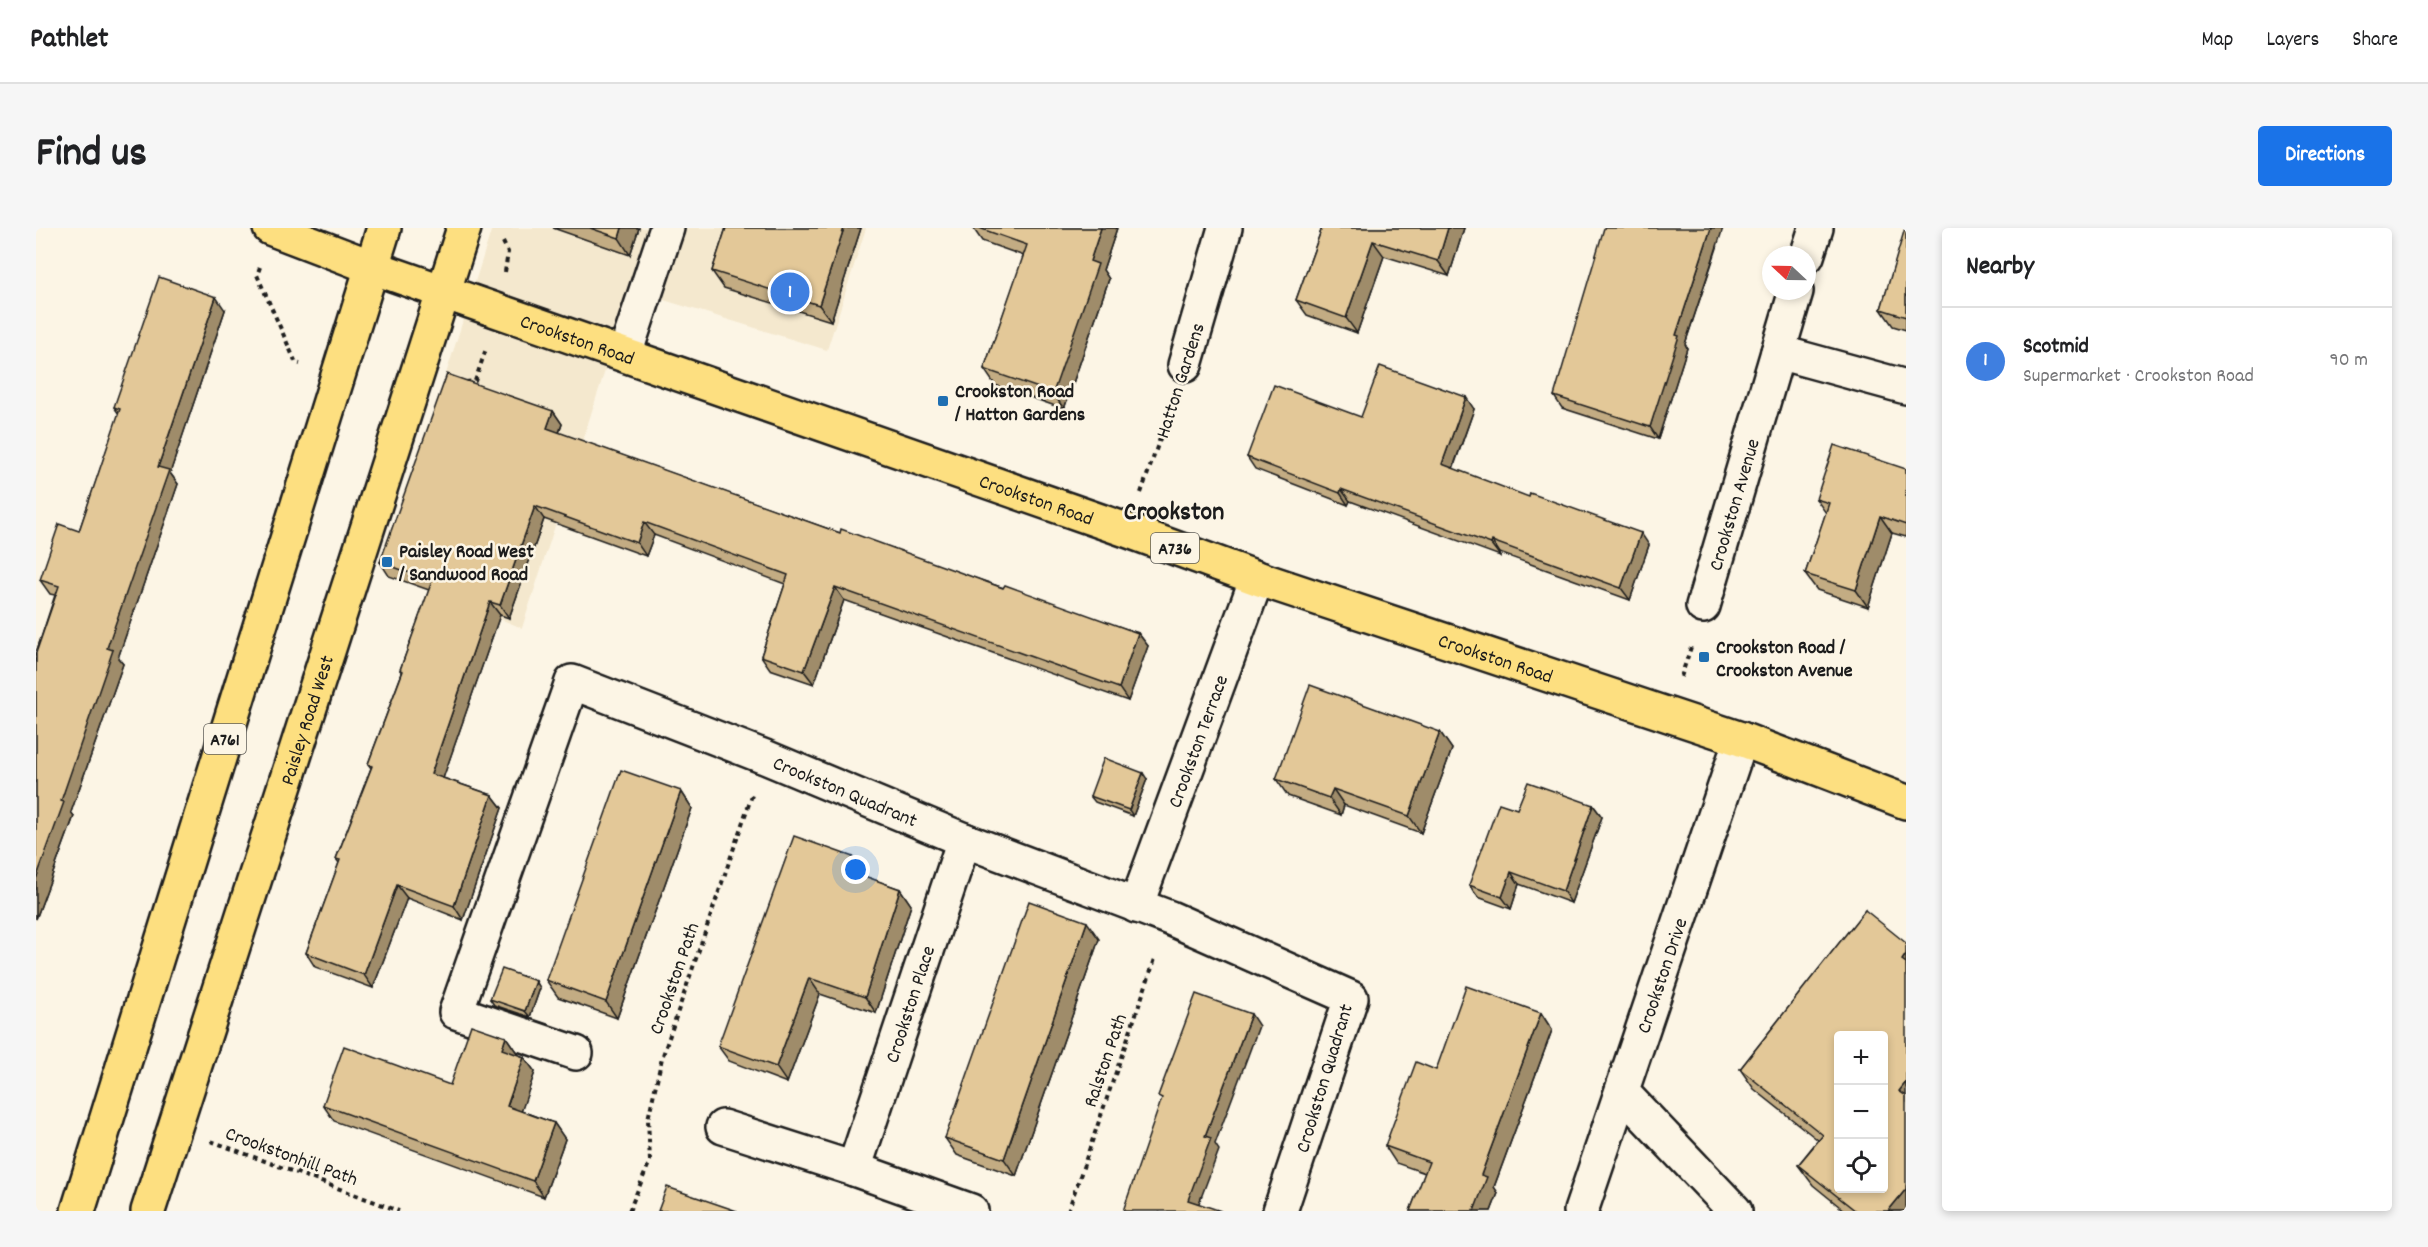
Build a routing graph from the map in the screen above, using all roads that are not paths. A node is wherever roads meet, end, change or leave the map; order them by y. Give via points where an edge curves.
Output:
1 (270, 228) edge
2 (384, 228) edge
3 (464, 228) edge
4 (667, 228) edge
5 (1225, 228) edge
6 (1816, 228) edge
7 (1810, 246) edge
8 (372, 267) junction
9 (445, 291) junction
10 (1793, 300) edge
11 (1778, 352) junction
12 (625, 354) junction
13 (1185, 365) road end
14 (1906, 387) edge
15 (1257, 578) junction
16 (1703, 606) road end
17 (1742, 739) junction
18 (1903, 806) edge
19 (964, 840) junction
20 (1136, 906) junction
21 (576, 1053) dead end
22 (1622, 1092) junction
23 (723, 1126) dead end
24 (854, 1169) junction
25 (78, 1211) edge
26 (148, 1211) edge
27 (971, 1211) edge
28 (1280, 1211) edge
29 (1581, 1211) edge
30 (1735, 1211) edge

1 - 8 main road, A736
2 - 8 main road, A761
3 - 9 main road, Paisley Road West
4 - 12 street
5 - 13 street, Hatton Gardens
6 - 7 street
8 - 9 main road, Crookston Road / A736
8 - 25 main road, A761
9 - 12 main road, Crookston Road / A736
9 - 26 main road, Paisley Road West
10 - 11 street, Crookston Avenue
11 - 14 street
11 - 16 street, Crookston Avenue
12 - 15 main road, Crookston Road / A736
15 - 17 main road, Crookston Road / A736
15 - 20 street, Crookston Terrace
17 - 18 main road, Crookston Road / A736
17 - 22 street, Crookston Drive
19 - 20 street, Crookston Quadrant
19 - 21 street, Crookston Quadrant via 572,682 456,1012
19 - 24 street, Crookston Place
20 - 28 street, Crookston Quadrant via 1351,998
22 - 29 street, Crookston Drive
22 - 30 street
23 - 24 street
24 - 27 street

